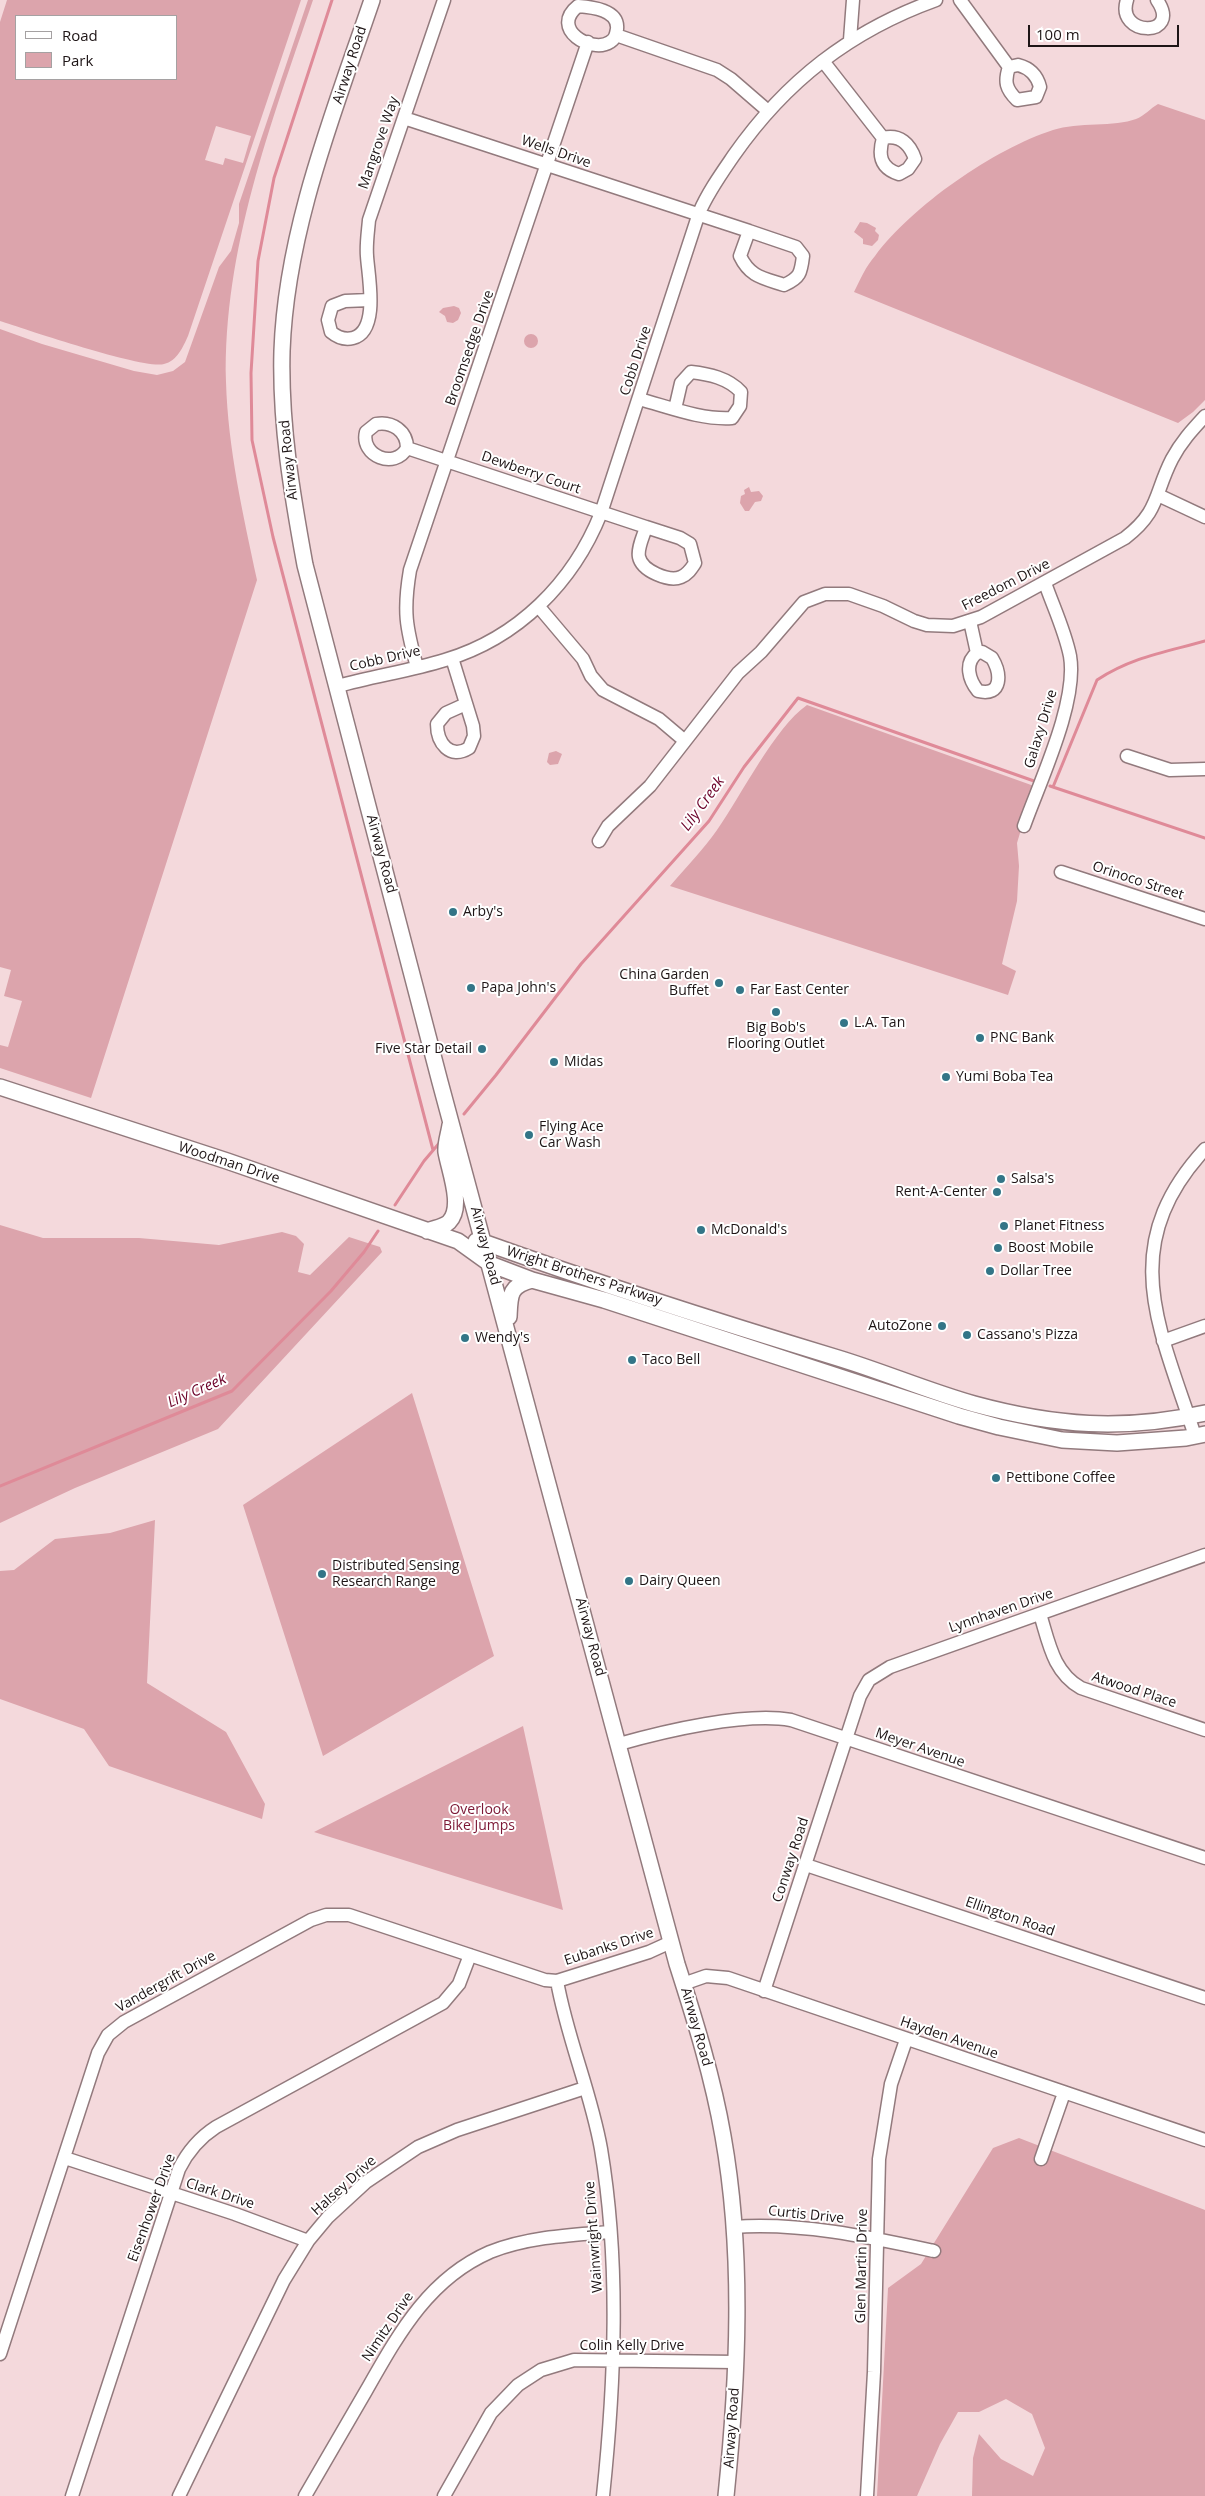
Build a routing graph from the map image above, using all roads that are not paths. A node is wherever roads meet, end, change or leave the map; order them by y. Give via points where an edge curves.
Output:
1 (372, 0) edge
2 (444, 0) edge
3 (853, 0) edge
4 (906, 0) edge
5 (936, 0) edge
6 (960, 0) edge
7 (1127, 0) edge
8 (1157, 0) edge
9 (921, 5) junction
10 (616, 35) junction
11 (850, 40) junction
12 (588, 42) junction
13 (824, 61) junction
14 (1009, 67) dead end
15 (768, 111) junction
16 (404, 118) junction
17 (883, 138) dead end
18 (547, 164) junction
19 (699, 213) junction
20 (749, 231) junction
21 (370, 300) dead end
22 (639, 399) junction
23 (675, 409) junction
24 (1205, 416) edge
25 (407, 448) dead end
26 (446, 461) junction
27 (1158, 496) junction
28 (601, 513) junction
29 (1205, 517) edge
30 (646, 527) junction
31 (1045, 583) junction
32 (538, 607) junction
33 (970, 621) junction
34 (977, 653) dead end
35 (452, 658) junction
36 (417, 667) junction
37 (338, 686) junction
38 (466, 704) dead end
39 (686, 741) junction
40 (1127, 756) dead end
41 (1205, 769) edge
42 (1024, 826) dead end
43 (599, 841) dead end
44 (1061, 872) dead end
45 (1205, 919) edge
46 (0, 1087) edge
47 (451, 1121) junction
48 (1205, 1149) edge
49 (427, 1231) junction
50 (458, 1241) junction
51 (483, 1242) junction
52 (489, 1261) junction
53 (532, 1280) junction
54 (612, 1286) junction
55 (1205, 1326) edge
56 (508, 1334) junction
57 (1163, 1341) junction
58 (1205, 1414) edge
59 (1189, 1417) junction
60 (1200, 1435) edge
61 (1205, 1555) edge
62 (1040, 1614) junction
63 (1205, 1730) edge
64 (846, 1739) junction
65 (619, 1744) junction
66 (1205, 1858) edge
67 (806, 1865) junction
68 (671, 1942) junction
69 (470, 1955) junction
70 (557, 1981) junction
71 (683, 1984) junction
72 (764, 1991) junction
73 (1205, 1998) edge
74 (906, 2040) junction
75 (585, 2088) junction
76 (1064, 2093) junction
77 (1205, 2140) edge
78 (64, 2158) junction
79 (1041, 2159) dead end
80 (171, 2194) junction
81 (734, 2227) junction
82 (610, 2232) junction
83 (878, 2239) junction
84 (308, 2241) junction
85 (934, 2251) dead end
86 (0, 2354) edge
87 (613, 2359) junction
88 (736, 2362) junction
89 (72, 2496) edge
90 (179, 2496) edge
91 (305, 2496) edge
92 (444, 2496) edge
93 (603, 2496) edge
94 (726, 2496) edge
95 (867, 2496) edge

1 - 37 main road, Airway Road via 302,218 291,268 282,351 285,440 293,500 305,565
2 - 16 street, Mangrove Way
3 - 11 street
4 - 9 street
5 - 9 street, Cobb Drive
6 - 14 street
7 - 8 street via 1126,12 1143,30 1157,26 1163,17
9 - 11 street, Cobb Drive
10 - 12 street via 612,42 603,46
10 - 12 street via 617,26 608,12 578,6 567,21 570,31
10 - 15 street via 717,70
11 - 13 street, Cobb Drive
12 - 18 street, Broomsedge Drive
13 - 15 street, Cobb Drive via 793,84
13 - 17 street
15 - 19 street, Cobb Drive via 715,182
16 - 18 street, Wells Drive
16 - 21 street, Mangrove Way via 369,220 366,254
18 - 19 street, Wells Drive
18 - 26 street, Broomsedge Drive
19 - 20 street, Wells Drive
19 - 22 street, Cobb Drive
20 - 20 street via 740,256 746,269 758,277 784,285 796,280 802,270 803,256 796,247
22 - 23 street
22 - 28 street, Cobb Drive
23 - 23 street via 716,419 732,418 740,406 741,392 733,384 691,372 681,383
24 - 27 street, Freedom Drive via 1185,437 1171,461
25 - 26 street, Dewberry Court
26 - 28 street, Dewberry Court
26 - 36 street, Broomsedge Drive via 410,570 405,601 407,631
27 - 29 street
27 - 31 street, Freedom Drive via 1147,519 1125,538
28 - 30 street, Dewberry Court
28 - 32 street, Cobb Drive via 576,562
30 - 30 street, Dewberry Court via 690,544 695,563 687,573 671,578 643,565 639,556
31 - 33 street, Freedom Drive
31 - 42 street, Galaxy Drive via 1070,656 1071,675 1060,723
32 - 35 street, Cobb Drive via 500,635
32 - 39 street via 583,659 603,690 659,719
33 - 34 street
33 - 39 street, Freedom Drive via 953,626 927,624 849,594 813,598 804,602 761,652 738,673
35 - 36 street, Cobb Drive
35 - 38 street
36 - 37 street, Cobb Drive
37 - 47 main road, Airway Road
39 - 43 street via 650,786 608,826
40 - 41 street via 1170,770
44 - 45 street, Orinoco Street
46 - 49 main road, Woodman Drive
47 - 49 main road via 445,1150 454,1184 452,1218 448,1224
47 - 51 main road, Airway Road
48 - 57 street via 1178,1184 1157,1234 1152,1291
49 - 50 main road, Woodman Drive
50 - 51 main road, Wright Brothers Parkway
50 - 52 main road, Wright Brothers Parkway
51 - 52 main road, Airway Road
51 - 54 main road, Wright Brothers Parkway
52 - 53 main road, Wright Brothers Parkway
52 - 54 main road via 548,1277
52 - 56 main road, Airway Road
53 - 56 main road via 519,1283 512,1290
53 - 60 main road, Wright Brothers Parkway via 604,1300 998,1427 1062,1440 1098,1442 1153,1442
54 - 59 main road, Wright Brothers Parkway via 972,1403 1019,1415 1069,1424 1118,1425
55 - 57 street
56 - 65 main road, Airway Road
57 - 59 street
58 - 59 main road, Wright Brothers Parkway
59 - 60 street
61 - 62 street, Lynnhaven Drive
62 - 63 street, Atwood Place via 1054,1660 1072,1683
62 - 64 street, Lynnhaven Drive via 890,1666 876,1674 864,1688
64 - 65 street, Meyer Avenue via 791,1720 766,1718 697,1726
64 - 66 street, Meyer Avenue
64 - 67 street, Conway Road
65 - 68 main road, Airway Road
67 - 72 street, Conway Road
67 - 73 street, Ellington Road
68 - 70 street, Eubanks Drive
68 - 71 main road, Airway Road
69 - 70 street, Vandergrift Drive via 535,1978
69 - 78 street, Vandergrift Drive via 349,1915 311,1920 116,2028 98,2052
69 - 80 street, Eisenhower Drive via 459,1984 432,2010 205,2134 187,2154
70 - 75 street, Wainwright Drive
71 - 72 street, Hayden Avenue via 695,1978 717,1976
71 - 81 main road, Airway Road via 720,2120
72 - 74 street, Hayden Avenue
74 - 76 street, Hayden Avenue
74 - 83 street, Glen Martin Drive via 890,2084 881,2139
75 - 82 street, Wainwright Drive via 601,2150
75 - 84 street, Halsey Drive via 457,2130 418,2147 366,2182
76 - 77 street, Hayden Avenue
76 - 79 street
78 - 80 street, Clark Drive
78 - 86 street, Vandergrift Drive
80 - 84 street, Clark Drive
80 - 89 street, Eisenhower Drive
81 - 83 street, Curtis Drive via 777,2226
81 - 88 main road, Airway Road
82 - 87 street, Wainwright Drive via 614,2293
82 - 91 street, Nimitz Drive via 535,2240 506,2247 475,2260 436,2288 394,2342
83 - 85 street, Curtis Drive
83 - 95 street, Glen Martin Drive
84 - 90 street, Halsey Drive via 284,2280
87 - 88 street, Colin Kelly Drive
87 - 92 street, Colin Kelly Drive via 574,2360 555,2365 518,2385 491,2413
87 - 93 street, Wainwright Drive
88 - 94 main road, Airway Road

